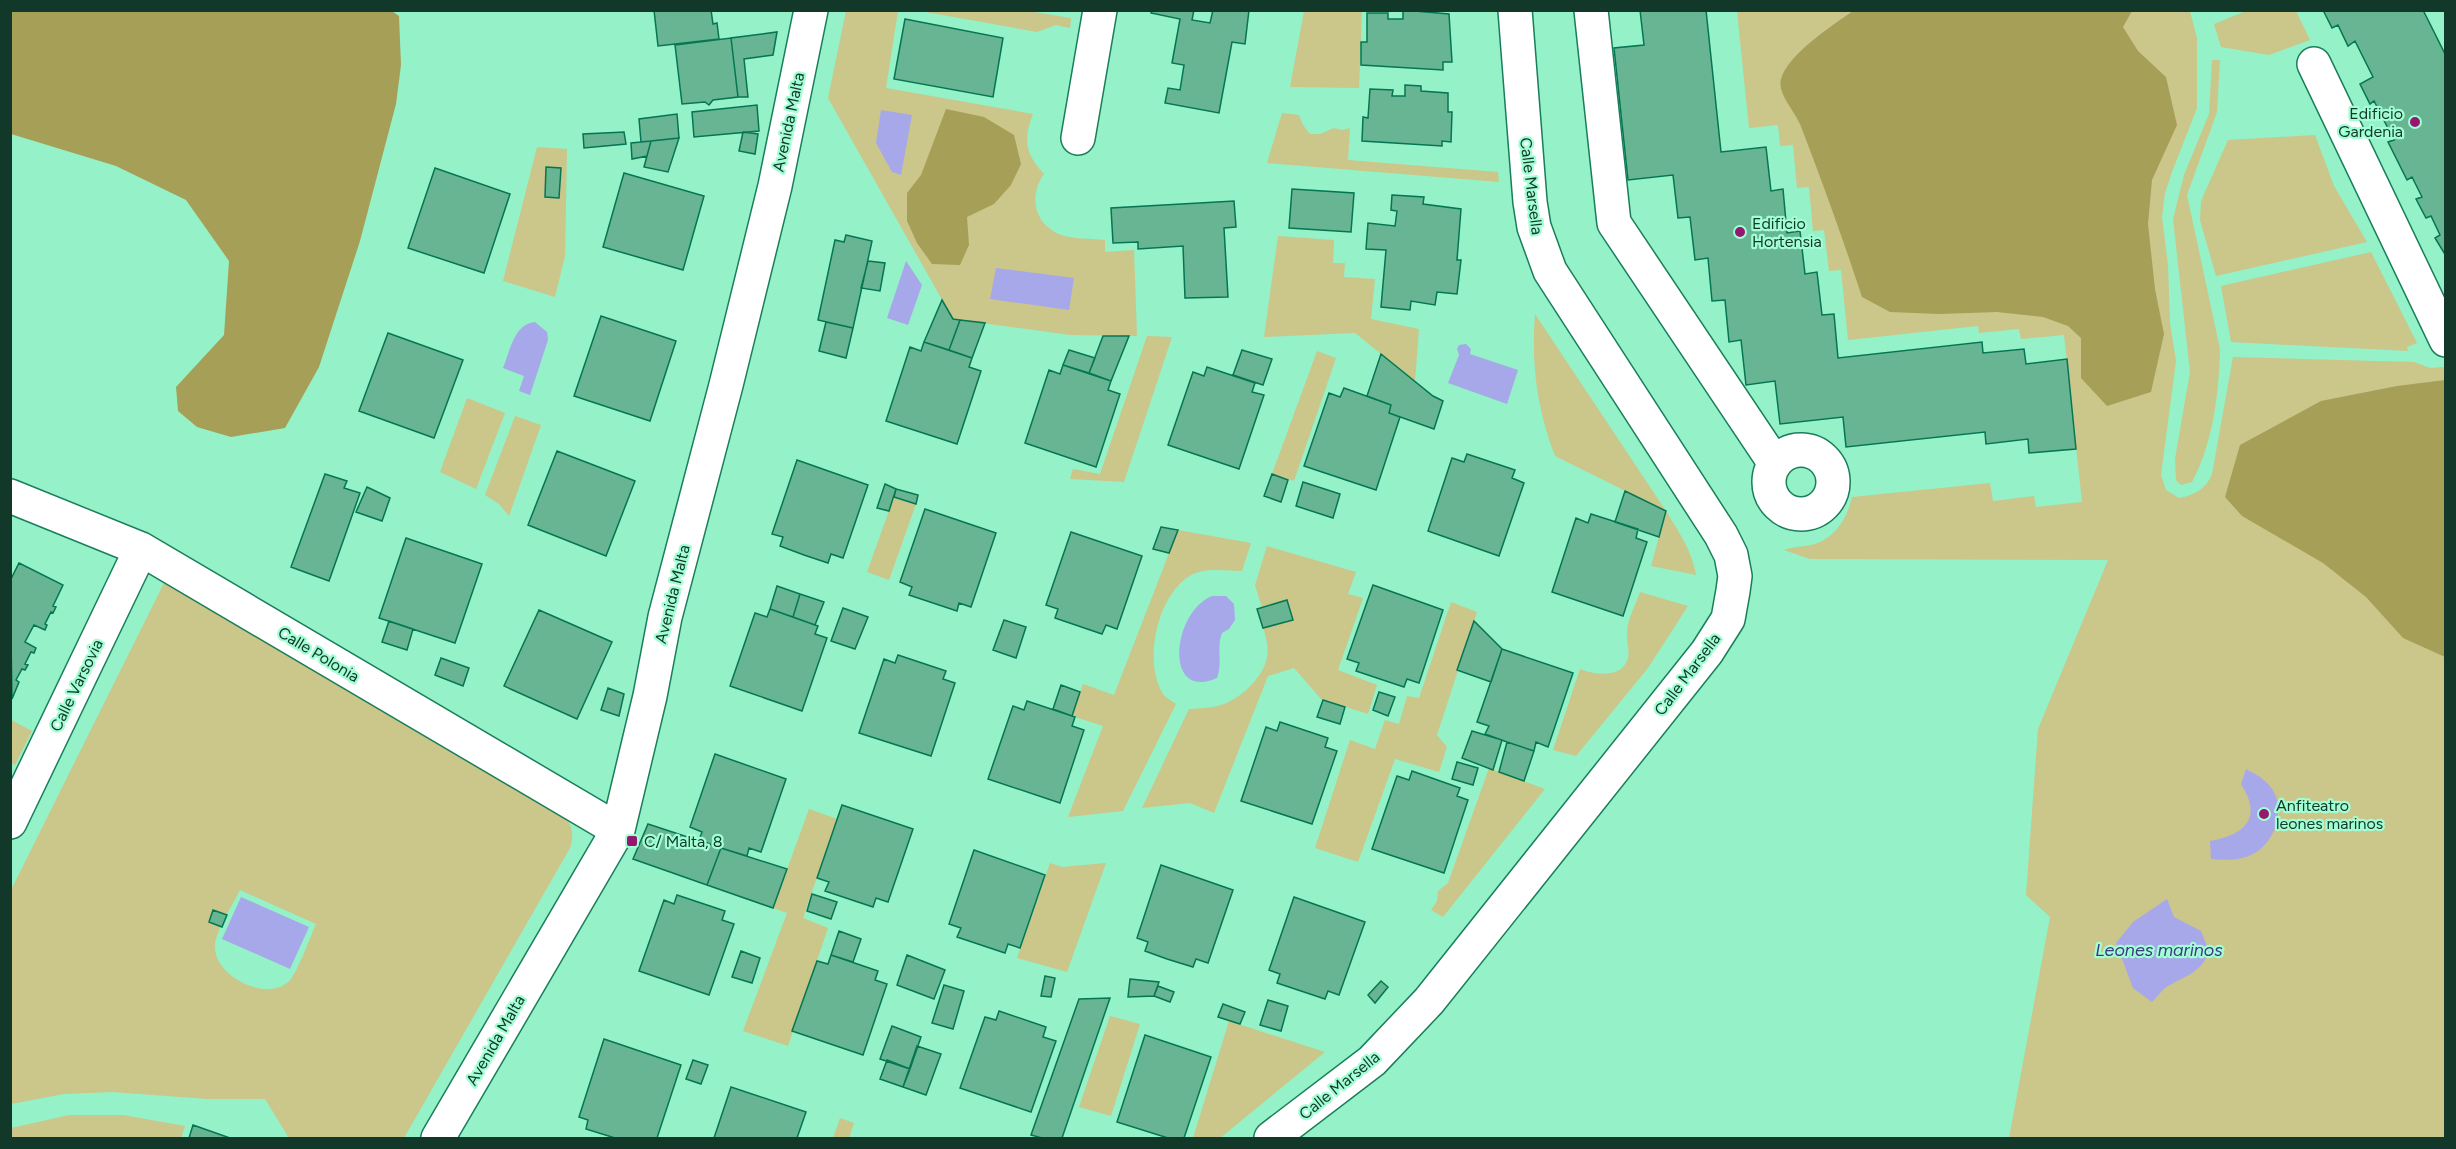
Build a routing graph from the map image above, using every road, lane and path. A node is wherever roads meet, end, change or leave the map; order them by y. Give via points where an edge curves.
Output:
1 (810, 10) edge
2 (1100, 10) edge
3 (1515, 10) edge
4 (1591, 10) edge
5 (2314, 64) dead end
6 (1078, 138) dead end
7 (2445, 340) edge
8 (1774, 462) dead end
9 (10, 496) edge
10 (141, 549) junction
11 (10, 822) edge
12 (618, 830) junction
13 (438, 1138) edge
14 (1271, 1138) edge

1 - 12 street, Avenida Malta via 775,186 665,617
2 - 6 street
3 - 14 street, Calle Marsella via 1530,202 1540,246 1550,271 1721,535 1731,555 1735,576 1728,619 1707,652 1429,1001 1372,1061
4 - 8 street via 1614,223
5 - 7 street
9 - 10 street, Calle Polonia
10 - 11 street, Calle Varsovia
10 - 12 street, Calle Polonia
12 - 13 street, Avenida Malta

